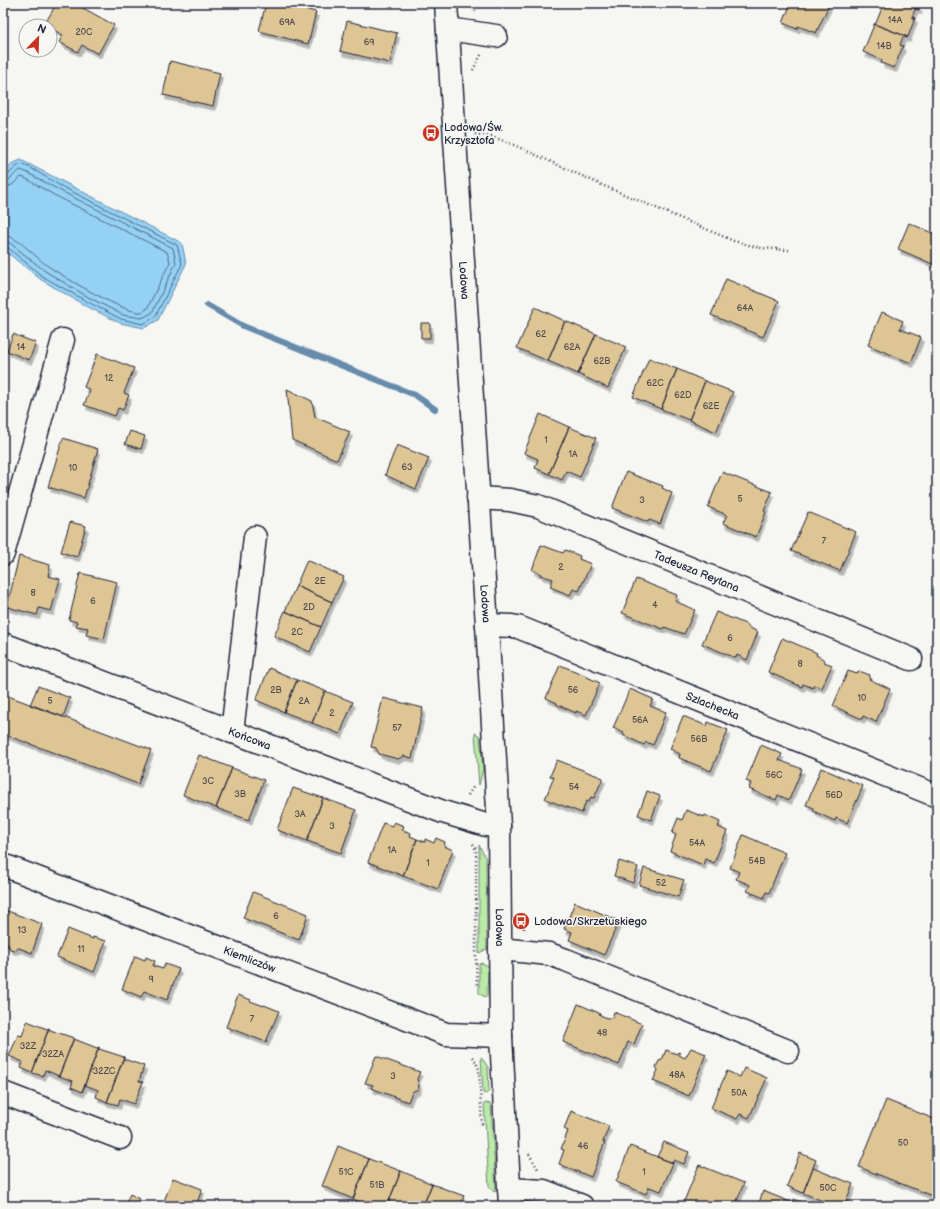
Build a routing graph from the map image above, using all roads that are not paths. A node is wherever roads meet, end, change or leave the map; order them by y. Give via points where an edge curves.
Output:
1 (446, 3) edge
2 (448, 29) junction
3 (496, 36) dead end
4 (63, 340) dead end
5 (478, 498) junction
6 (255, 537) dead end
7 (3, 554) edge
8 (487, 625) junction
9 (3, 644) edge
10 (911, 659) dead end
11 (232, 732) junction
12 (937, 796) edge
13 (499, 826) junction
14 (3, 865) edge
15 (500, 950) junction
16 (501, 1036) junction
17 (788, 1050) dead end
18 (3, 1093) edge
19 (120, 1138) dead end
20 (509, 1198) edge
21 (582, 1206) edge

1 - 2 street, Lodowa
2 - 3 street
2 - 5 street, Lodowa
4 - 7 street
5 - 8 street, Lodowa
5 - 10 street, Tadeusza Reytana via 510,500 538,506
6 - 11 street
8 - 12 street, Szlachecka via 518,627
8 - 13 street, Lodowa
9 - 11 street, Końcowa
11 - 13 street, Końcowa via 443,812 486,825
13 - 15 street, Lodowa
14 - 16 street, Kiemliczów via 446,1034
15 - 16 street, Lodowa
15 - 17 street via 549,954
16 - 20 street, Lodowa
18 - 19 street
20 - 21 street via 544,1191

